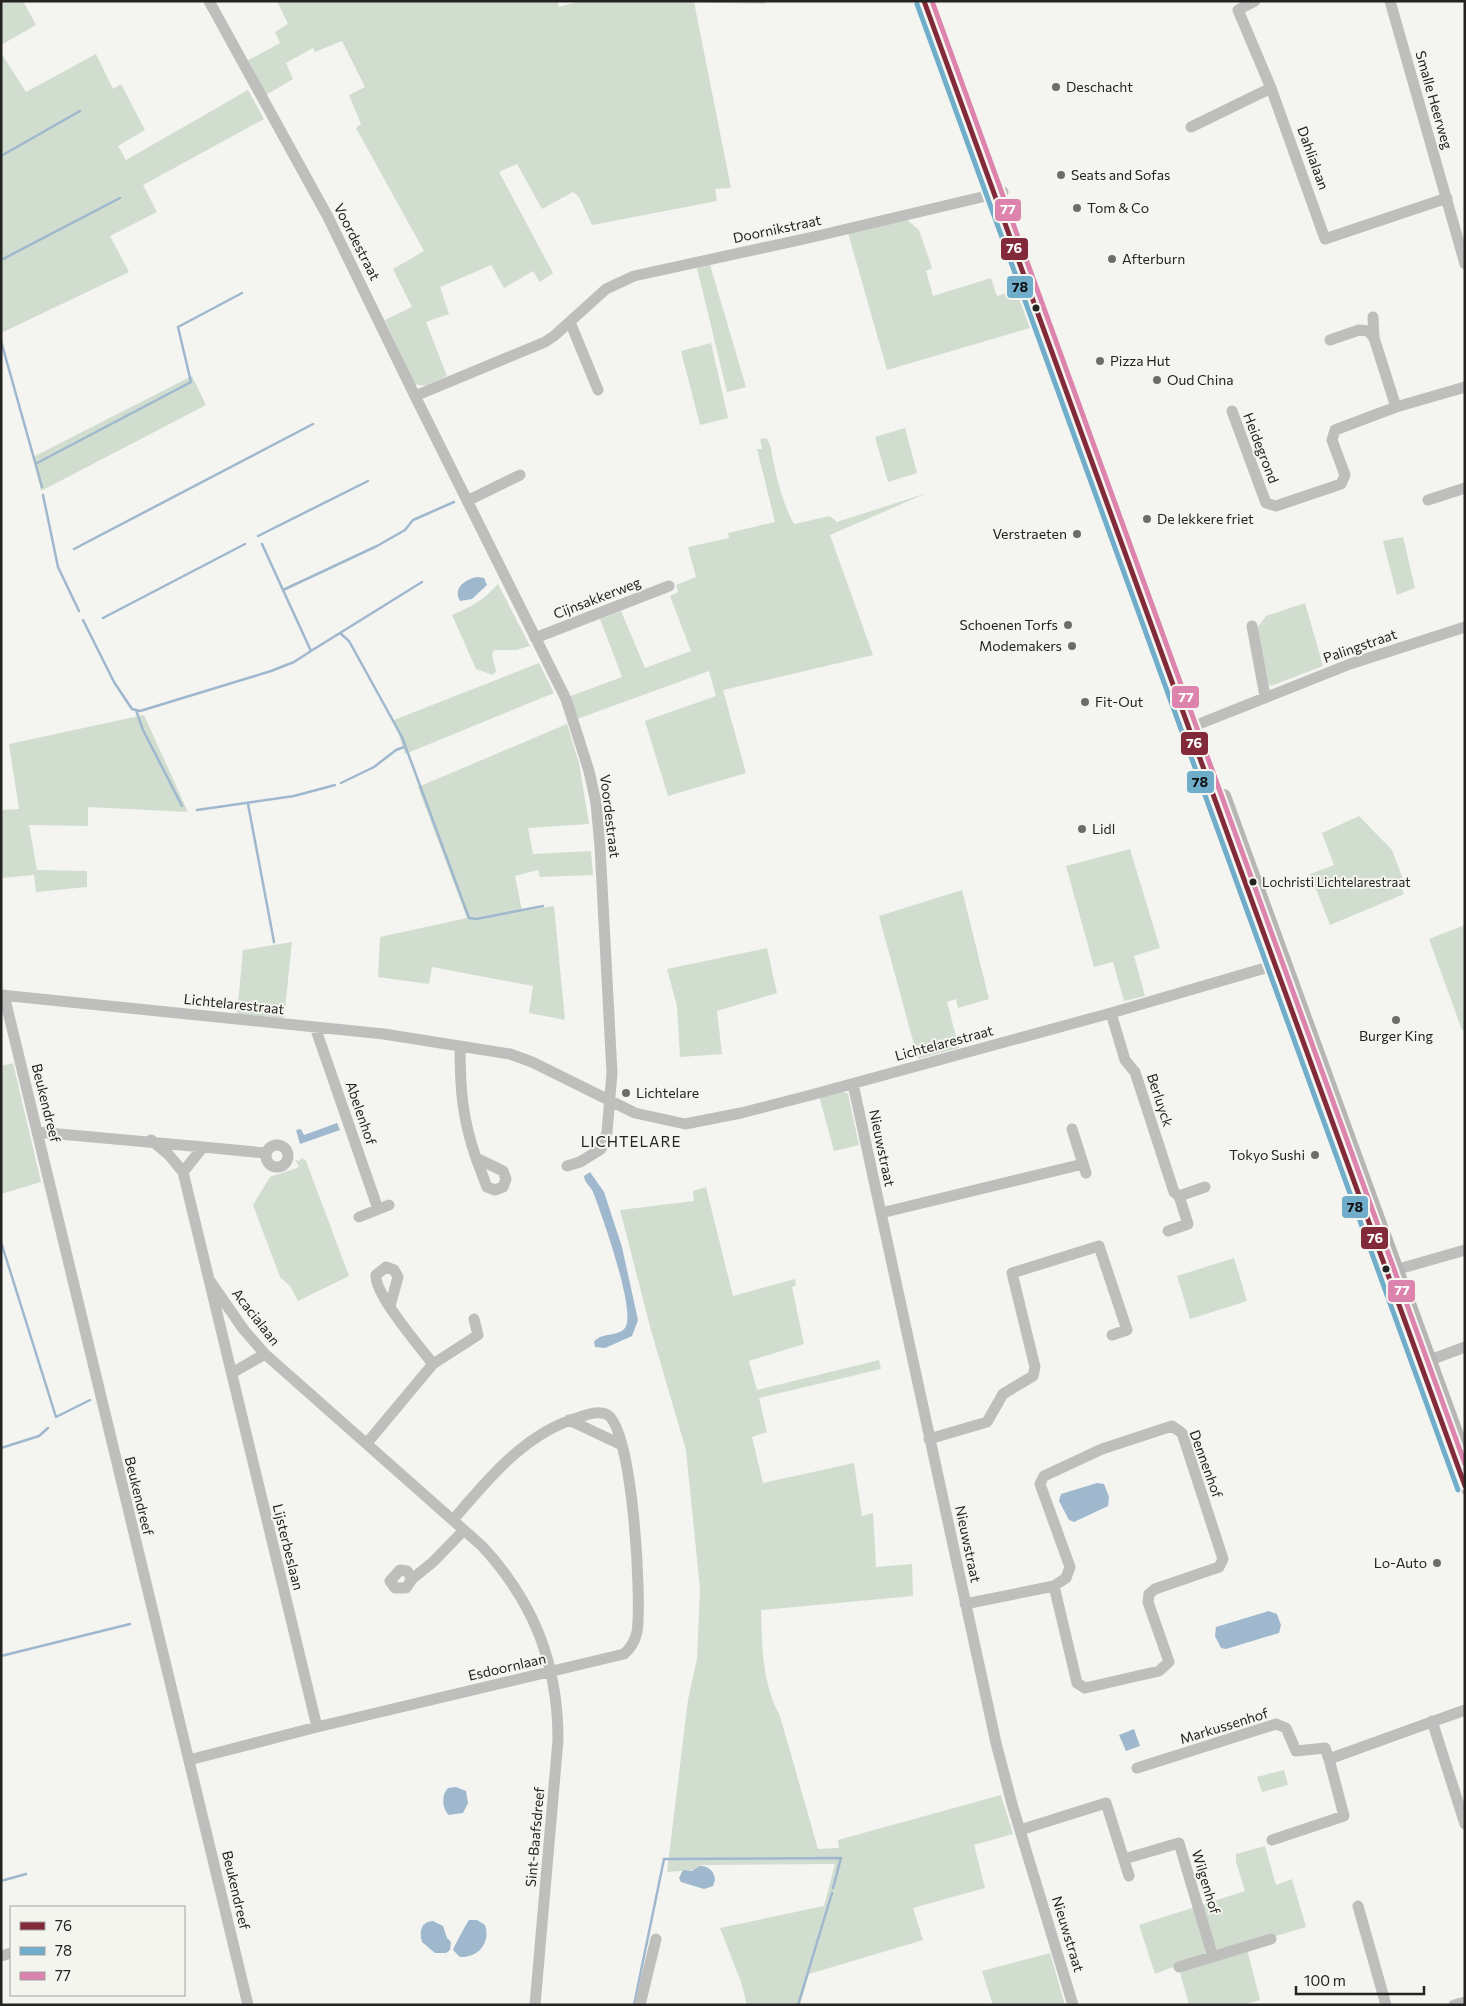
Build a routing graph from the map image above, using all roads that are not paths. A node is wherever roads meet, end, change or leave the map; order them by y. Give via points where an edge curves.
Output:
1 (209, 1) edge
2 (924, 1) edge
3 (934, 1) edge
4 (1255, 1) edge
5 (1390, 1) edge
6 (1271, 88) junction
7 (1191, 127) dead end
8 (999, 193) junction
9 (1447, 198) junction
10 (1325, 239) junction
11 (1320, 250) dead end
12 (1465, 264) edge
13 (1373, 317) dead end
14 (570, 322) junction
15 (1374, 338) junction
16 (1330, 340) dead end
17 (1465, 387) edge
18 (598, 390) dead end
19 (415, 396) junction
20 (1396, 407) junction
21 (1232, 412) dead end
22 (520, 475) dead end
23 (1465, 488) edge
24 (1428, 500) dead end
25 (467, 501) junction
26 (669, 586) dead end
27 (1252, 626) dead end
28 (1465, 627) edge
29 (535, 638) junction
30 (1266, 696) junction
31 (1193, 726) junction
32 (1281, 963) junction
33 (3, 995) edge
34 (1111, 1013) junction
35 (315, 1027) junction
36 (460, 1046) junction
37 (853, 1084) junction
38 (609, 1101) junction
39 (1072, 1129) dead end
40 (38, 1132) junction
41 (151, 1140) junction
42 (202, 1146) junction
43 (265, 1153) dead end
44 (476, 1158) dead end
45 (567, 1166) dead end
46 (183, 1172) junction
47 (1205, 1187) dead end
48 (1179, 1196) junction
49 (881, 1214) junction
50 (359, 1217) dead end
51 (1168, 1232) dead end
52 (1465, 1250) edge
53 (1392, 1271) junction
54 (210, 1281) junction
55 (390, 1306) dead end
56 (474, 1319) dead end
57 (1112, 1334) dead end
58 (1465, 1347) edge
59 (265, 1354) junction
60 (1425, 1362) junction
61 (433, 1364) junction
62 (232, 1374) junction
63 (569, 1420) junction
64 (930, 1438) junction
65 (367, 1443) junction
66 (622, 1445) junction
67 (1465, 1457) edge
68 (1465, 1487) edge
69 (453, 1520) junction
70 (464, 1530) junction
71 (412, 1579) dead end
72 (1054, 1586) junction
73 (965, 1604) junction
74 (551, 1672) junction
75 (1465, 1710) edge
76 (1432, 1721) junction
77 (317, 1727) junction
78 (1329, 1759) junction
79 (189, 1760) junction
80 (1136, 1768) dead end
81 (1465, 1824) edge
82 (1020, 1830) junction
83 (1272, 1840) dead end
84 (1124, 1859) junction
85 (1129, 1876) dead end
86 (1358, 1906) dead end
87 (656, 1939) dead end
88 (1271, 1939) dead end
89 (1213, 1956) junction
90 (1179, 1967) dead end
91 (1465, 2002) edge
92 (248, 2005) edge
93 (535, 2005) edge
94 (640, 2005) edge
95 (1074, 2005) edge
96 (1386, 2005) edge
97 (1454, 2005) edge

1 - 19 street, Voordestraat via 328,217
2 - 8 main road
3 - 8 main road
4 - 6 street, Dahlialaan via 1233,9
5 - 9 street, Smalle Heerweg
6 - 7 street
6 - 10 street, Dahlialaan
8 - 14 street, Doornikstraat via 634,276 606,289
8 - 31 main road
9 - 10 street
9 - 12 street, Smalle Heerweg
10 - 11 street
13 - 15 street
14 - 18 street
14 - 19 street, Doornikstraat via 545,342
15 - 16 street via 1368,331 1359,330
15 - 20 street
17 - 20 street, Heidegrond
19 - 25 street, Voordestraat
20 - 21 street, Heidegrond via 1335,430 1332,440 1345,475 1341,484 1276,506 1266,503
22 - 25 street
23 - 24 street
25 - 29 street, Voordestraat
26 - 29 street, Cijnsakkerweg
27 - 30 street
28 - 30 street, Palingstraat via 1350,664
29 - 38 street, Voordestraat via 566,699 596,803 612,1042
30 - 31 street, Palingstraat
31 - 32 main road
32 - 34 street, Lichtelarestraat
32 - 53 main road
33 - 35 street, Lichtelarestraat
33 - 40 street, Beukendreef
34 - 37 street, Lichtelarestraat
34 - 48 street, Berluyck via 1126,1060 1135,1072 1174,1192
35 - 36 street, Lichtelarestraat
35 - 50 street, Abelenhof via 384,1207
36 - 38 street, Lichtelarestraat via 522,1058
36 - 44 street via 462,1111
37 - 38 street, Lichtelarestraat via 740,1114 685,1124 634,1113
37 - 49 street, Nieuwstraat
38 - 45 street via 601,1149
39 - 49 street via 1085,1169
40 - 41 street
40 - 79 street, Beukendreef
41 - 42 street
41 - 46 street, Acacialaan via 170,1155
42 - 43 street
42 - 46 street
46 - 54 street, Acacialaan
47 - 48 street
48 - 51 street, Berluyck via 1188,1224
49 - 64 street, Nieuwstraat
52 - 53 street
53 - 60 main road
54 - 59 street, Acacialaan
54 - 62 street, Lijsterbeslaan
55 - 61 street
56 - 61 street via 478,1335
57 - 64 street via 1127,1330 1099,1246 1012,1273 1035,1368 1033,1376 1003,1394 987,1422
58 - 60 street
59 - 62 street
59 - 65 street, Acacialaan
60 - 67 main road
60 - 68 main road
61 - 65 street
62 - 77 street, Lijsterbeslaan
63 - 66 street
63 - 66 street, Esdoornlaan via 596,1413 607,1415 615,1423
63 - 69 street, Esdoornlaan via 531,1440 490,1476
64 - 73 street, Nieuwstraat
65 - 69 street, Acacialaan
66 - 74 street, Esdoornlaan via 631,1487 635,1530 637,1631 634,1643 624,1654
69 - 70 street, Acacialaan
70 - 71 street
70 - 74 street, Acacialaan via 504,1570 523,1598 538,1629
72 - 72 street, Dennenhof via 1066,1578 1070,1567 1040,1484 1044,1476 1102,1449 1172,1426 1182,1433 1223,1559 1219,1567 1155,1589 1149,1594 1148,1602 1174,1664 1159,1672 1085,1688 1077,1684
72 - 73 street
73 - 82 street, Nieuwstraat via 998,1751
74 - 77 street, Esdoornlaan
74 - 93 street, Sint-Baafsdreef via 558,1710 558,1740
75 - 76 street
76 - 78 street
76 - 81 street
77 - 79 street, Esdoornlaan
78 - 80 street, Markussenhof via 1325,1748 1296,1751 1286,1728 1276,1724
78 - 83 street via 1344,1816
79 - 92 street, Beukendreef
82 - 84 street via 1106,1803
82 - 95 street, Nieuwstraat
84 - 85 street
84 - 89 street, Wilgenhof via 1178,1842
86 - 96 street
87 - 94 street
88 - 89 street
89 - 90 street
91 - 97 street

